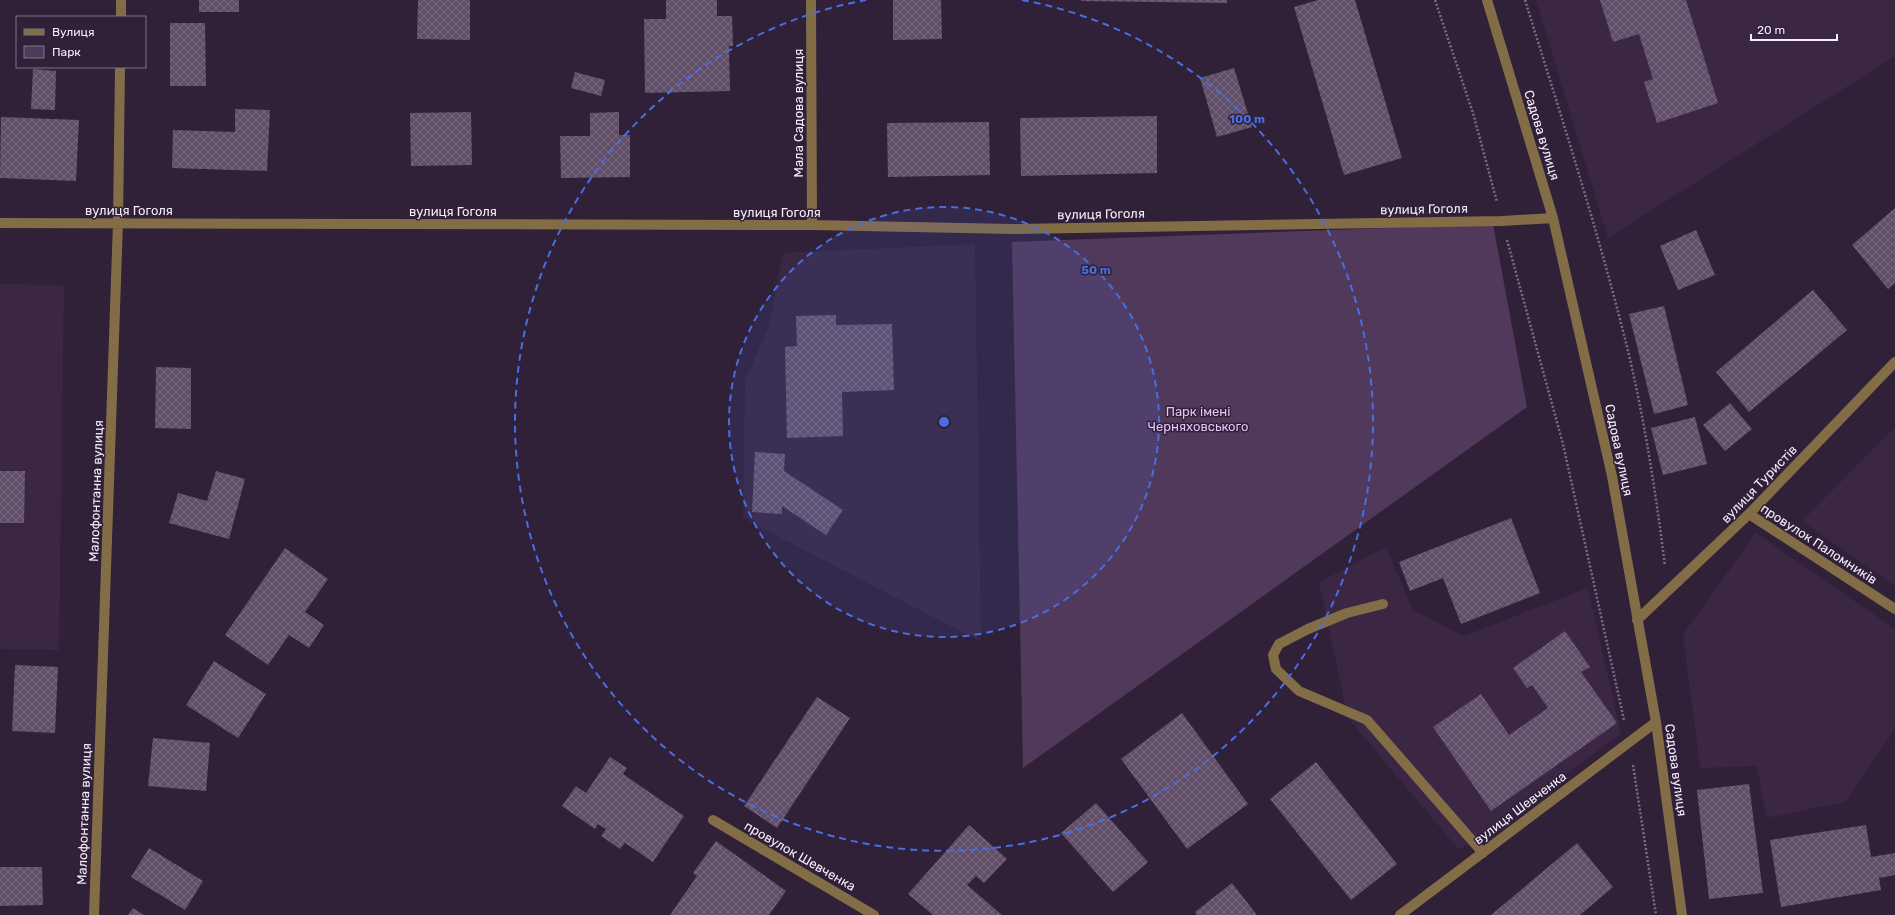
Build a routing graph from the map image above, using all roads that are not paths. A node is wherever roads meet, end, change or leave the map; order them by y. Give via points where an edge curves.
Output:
1 (121, 0) edge
2 (811, 0) edge
3 (1487, 0) edge
4 (120, 16) edge
5 (120, 68) edge
6 (1553, 218) junction
7 (118, 222) junction
8 (0, 224) edge
9 (812, 225) junction
10 (1895, 362) edge
11 (1749, 514) junction
12 (1383, 604) dead end
13 (1895, 609) edge
14 (1637, 620) junction
15 (1656, 722) junction
16 (713, 820) dead end
17 (1483, 853) junction
18 (94, 915) edge
19 (874, 915) edge
20 (1400, 915) edge
21 (1682, 915) edge

1 - 4 street
2 - 9 street, Мала Садова вулиця
3 - 6 street, Садова вулиця
5 - 7 street, Малофонтанна вулиця
6 - 9 street, вулиця Гоголя via 1012,229
6 - 14 street, Садова вулиця via 1612,476
7 - 8 street, вулиця Гоголя
7 - 9 street, вулиця Гоголя
7 - 18 street, Малофонтанна вулиця
10 - 11 street, вулиця Туристів
11 - 13 street, провулок Паломників
11 - 14 street, вулиця Туристів
12 - 17 street via 1348,613 1279,644 1272,655 1276,669 1299,690 1367,720
14 - 15 street, Садова вулиця
15 - 17 street, вулиця Шевченка
15 - 21 street, Садова вулиця
16 - 19 street, провулок Шевченка
17 - 20 street, вулиця Шевченка

